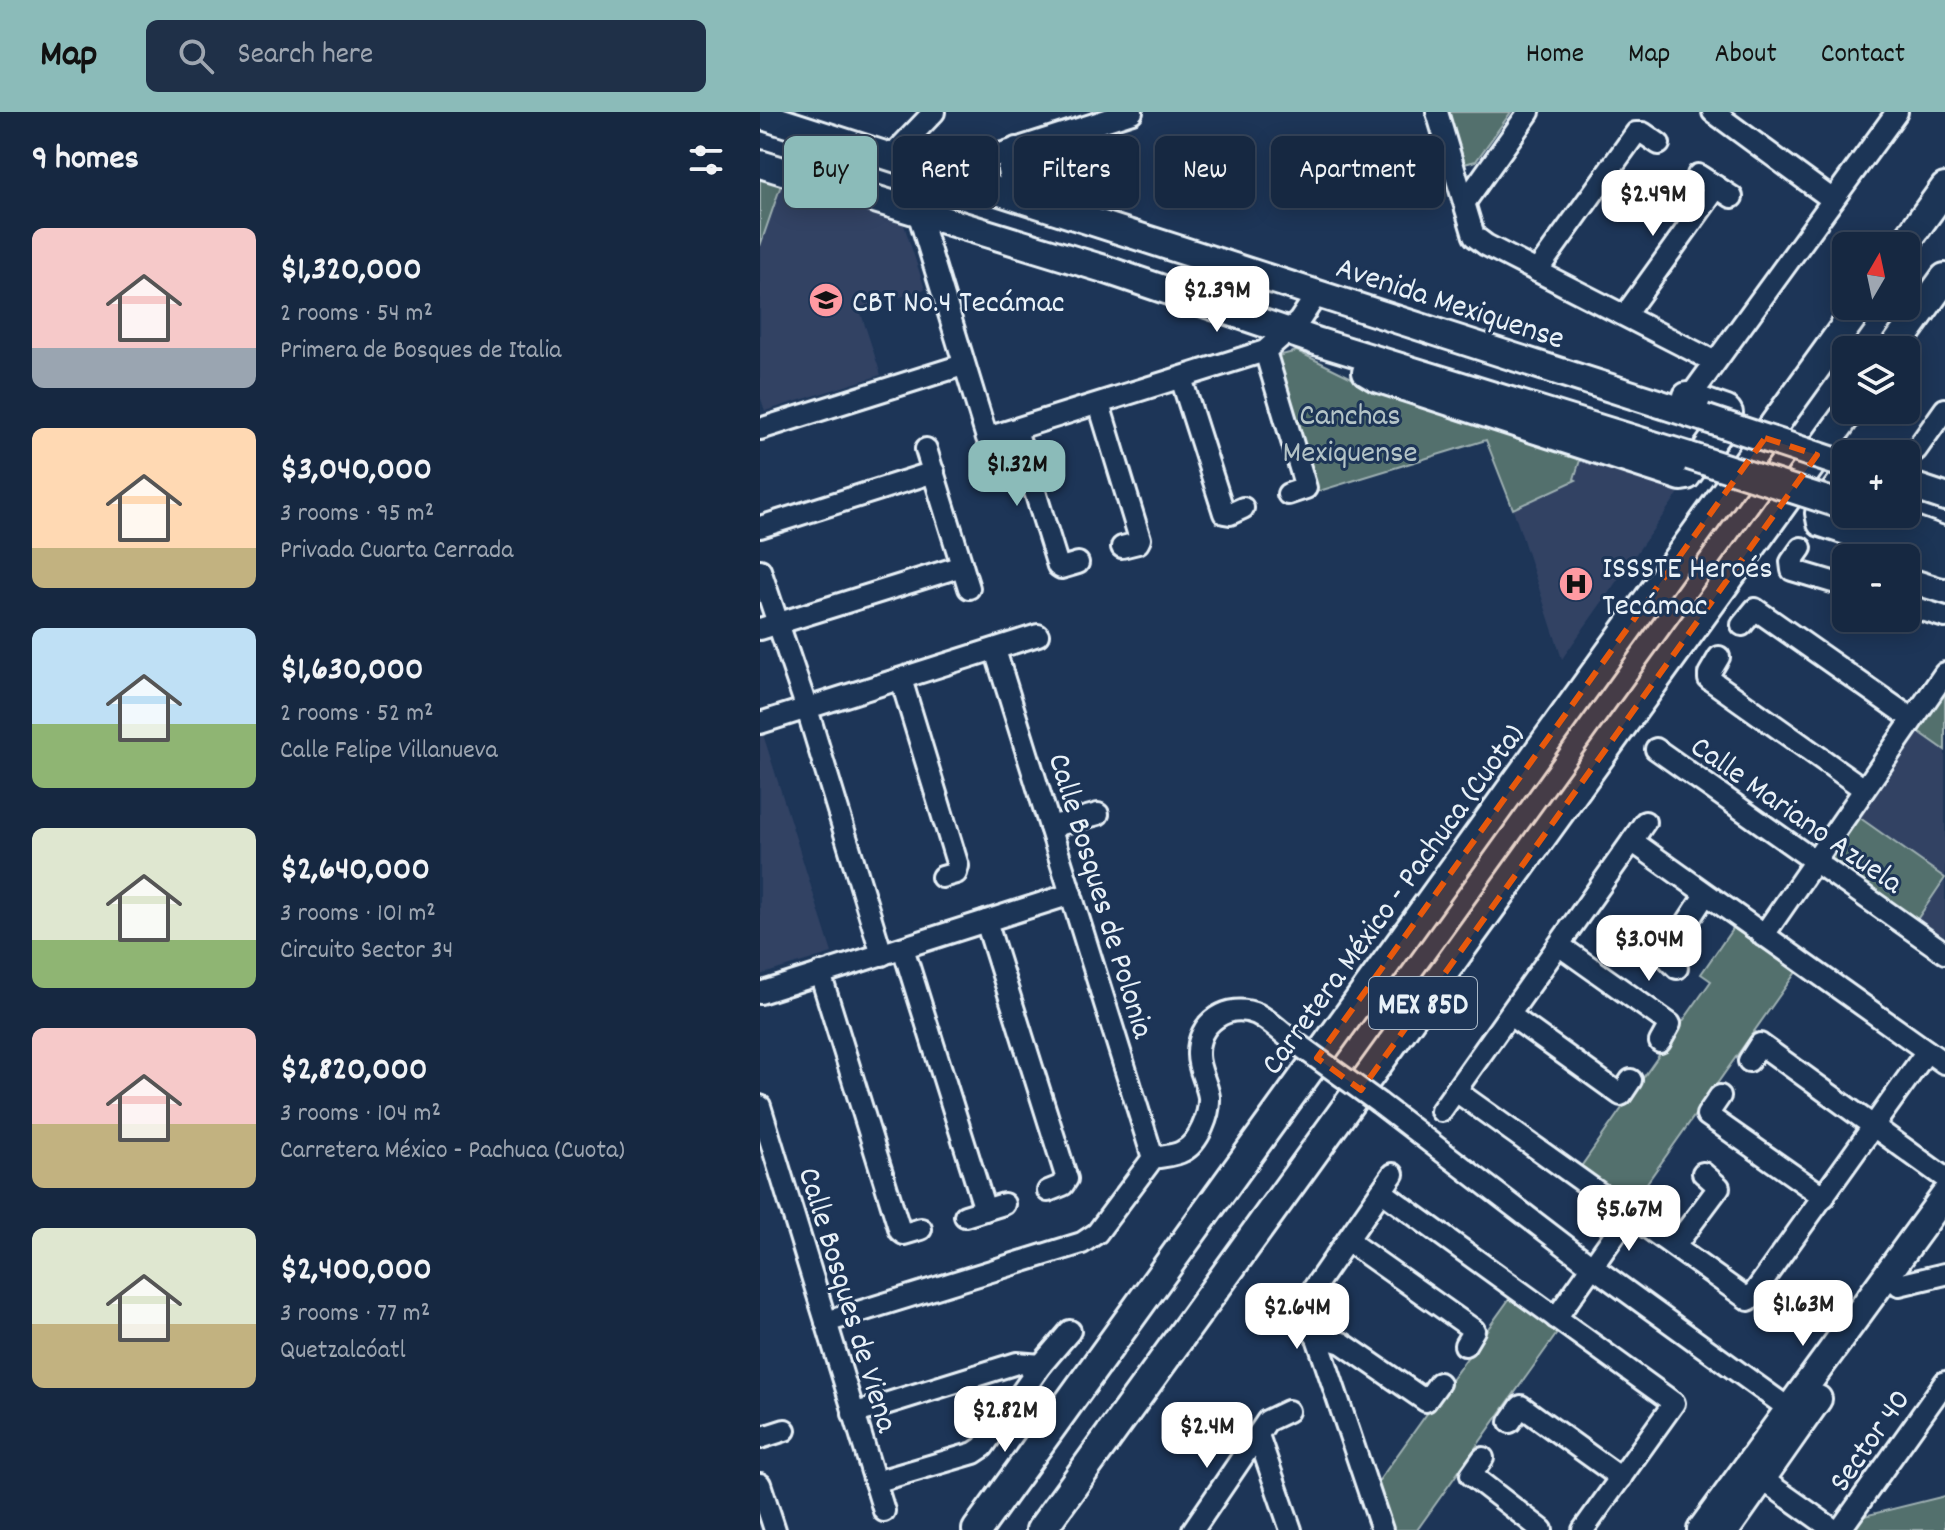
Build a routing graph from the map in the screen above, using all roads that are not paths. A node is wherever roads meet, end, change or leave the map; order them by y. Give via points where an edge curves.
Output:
1 (788, 112) edge
2 (934, 112) edge
3 (1132, 112) edge
4 (1437, 112) edge
5 (1529, 112) edge
6 (1713, 112) edge
7 (1897, 112) edge
8 (760, 115) edge
9 (1107, 115) edge
10 (808, 131) junction
11 (1049, 136) edge
12 (1659, 144) dead end
13 (1014, 154) edge
14 (890, 158) junction
15 (893, 159) edge
16 (760, 164) edge
17 (1698, 175) dead end
18 (1945, 188) edge
19 (1014, 195) edge
20 (1833, 200) junction
21 (1465, 202) junction
22 (1044, 208) edge
23 (918, 212) junction
24 (1913, 232) edge
25 (1537, 271) junction
26 (1945, 278) edge
27 (1317, 294) junction
28 (1625, 315) junction
29 (1850, 320) edge
30 (1287, 332) junction
31 (1903, 336) edge
32 (1319, 342) junction
33 (1265, 351) junction
34 (1715, 362) junction
35 (963, 365) junction
36 (1181, 378) junction
37 (1099, 404) junction
38 (1697, 408) junction
39 (1945, 409) edge
40 (1840, 424) edge
41 (1939, 428) edge
42 (760, 429) edge
43 (1016, 430) junction
44 (1920, 448) edge
45 (926, 449) dead end
46 (1832, 460) edge
47 (1920, 464) edge
48 (934, 472) junction
49 (1945, 479) edge
50 (1920, 489) edge
51 (1288, 494) dead end
52 (1832, 495) edge
53 (1945, 497) edge
54 (1832, 502) edge
55 (1243, 508) dead end
56 (760, 527) edge
57 (1832, 527) edge
58 (1836, 528) edge
59 (1908, 528) edge
60 (1945, 541) edge
61 (1122, 547) dead end
62 (1801, 548) dead end
63 (1078, 563) dead end
64 (1945, 563) edge
65 (962, 566) junction
66 (760, 570) edge
67 (1832, 582) edge
68 (969, 588) dead end
69 (1920, 609) edge
70 (1945, 617) edge
71 (1742, 625) dead end
72 (769, 626) edge
73 (1038, 635) dead end
74 (995, 650) junction
75 (1719, 657) dead end
76 (1945, 673) edge
77 (901, 679) junction
78 (807, 709) junction
79 (1912, 719) junction
80 (760, 723) edge
81 (1656, 749) dead end
82 (1864, 789) junction
83 (1098, 814) dead end
84 (1645, 822) dead end
85 (1050, 827) junction
86 (1632, 841) junction
87 (1814, 862) junction
88 (942, 877) dead end
89 (1071, 894) junction
90 (1705, 895) junction
91 (986, 921) junction
92 (1763, 936) junction
93 (1560, 946) junction
94 (903, 948) junction
95 (1945, 953) edge
96 (882, 955) junction
97 (1677, 968) dead end
98 (820, 973) junction
99 (760, 993) edge
100 (1510, 1015) junction
101 (1660, 1042) dead end
102 (1927, 1051) junction
103 (1749, 1061) dead end
104 (1944, 1063) edge
105 (1631, 1080) dead end
106 (1456, 1091) junction
107 (1720, 1096) dead end
108 (760, 1106) edge
109 (1441, 1111) dead end
110 (1874, 1126) junction
111 (1153, 1158) junction
112 (1703, 1173) dead end
113 (1393, 1174) dead end
114 (1048, 1191) dead end
115 (1381, 1191) junction
116 (1824, 1197) junction
117 (1944, 1199) edge
118 (985, 1210) dead end
119 (1630, 1213) junction
120 (921, 1229) dead end
121 (1348, 1241) junction
122 (1675, 1246) junction
123 (1593, 1267) junction
124 (1945, 1274) edge
125 (1899, 1285) junction
126 (1556, 1318) junction
127 (826, 1322) junction
128 (1070, 1331) dead end
129 (1315, 1335) junction
130 (1465, 1345) dead end
131 (1041, 1365) junction
132 (1945, 1382) edge
133 (1439, 1383) dead end
134 (1288, 1411) dead end
135 (853, 1414) junction
136 (1797, 1414) junction
137 (1510, 1422) dead end
138 (785, 1430) dead end
139 (1258, 1435) junction
140 (760, 1438) edge
141 (1483, 1458) dead end
142 (1621, 1478) junction
143 (1762, 1479) junction
144 (875, 1482) junction
145 (760, 1484) edge
146 (884, 1511) dead end
147 (769, 1528) edge
148 (977, 1530) edge
149 (1041, 1530) edge
150 (1193, 1530) edge
151 (1291, 1530) edge
152 (1382, 1530) edge
153 (1542, 1530) edge
154 (1583, 1530) edge
155 (1701, 1530) edge
156 (1726, 1530) edge
157 (1834, 1530) edge
158 (1840, 1530) edge

1 - 10 street
2 - 14 street
3 - 9 street
4 - 21 street
5 - 21 street
6 - 20 street
7 - 20 street
8 - 10 main road, Avenida Mexiquense
9 - 11 street
10 - 14 main road, Avenida Mexiquense
12 - 25 street via 1636,133
13 - 19 street via 1008,170
14 - 15 main road, Avenida Mexiquense
16 - 23 main road
17 - 28 street via 1724,192
18 - 24 highway
20 - 34 street
21 - 25 street via 1474,236
22 - 27 main road, Avenida Mexiquense
23 - 30 main road
23 - 35 street
25 - 28 street
26 - 31 highway
27 - 30 street
27 - 38 main road, Avenida Mexiquense
28 - 34 street
29 - 148 highway, Carretera México - Pachuca (Cuota) / MEX 85D
30 - 32 main road
30 - 33 street
32 - 38 main road via 1376,378 1681,477 1687,476 1728,419 1727,410
32 - 54 main road, bridge
33 - 36 street
33 - 51 street via 1306,488
34 - 38 street
35 - 42 street
35 - 43 street via 987,438
36 - 37 street
36 - 55 street via 1224,513
37 - 43 street
37 - 61 street via 1140,539
38 - 46 main road, Avenida Mexiquense, bridge
39 - 41 street
40 - 149 highway, MEX 85D
41 - 44 street
43 - 63 street via 1058,566
45 - 48 street
47 - 49 main road
48 - 56 street
48 - 65 street
50 - 53 main road
52 - 57 main road via 1819,513 1821,523
58 - 64 main road
59 - 60 main road
62 - 67 street via 1792,570
65 - 68 street
65 - 72 street
66 - 72 street
69 - 70 street
71 - 79 street via 1755,609
72 - 78 street
73 - 74 street
74 - 77 street
74 - 85 street, Calle Bosques de Polonia
75 - 82 street via 1709,679
76 - 79 street
77 - 78 street
77 - 88 street via 958,866 956,873
78 - 80 street
78 - 96 street
79 - 82 street
81 - 87 street, Calle Mariano Azuela
82 - 87 street
83 - 85 street
84 - 86 street
85 - 89 street, Calle Bosques de Polonia
86 - 90 street
86 - 93 street
87 - 92 street
87 - 95 street, Calle Mariano Azuela
89 - 91 street
89 - 111 street, Calle Bosques de Polonia
90 - 92 street
90 - 97 street via 1665,956
91 - 94 street
91 - 114 street via 1067,1179
92 - 102 street
93 - 100 street
93 - 101 street via 1670,1024
94 - 96 street
94 - 118 street
96 - 98 street
98 - 99 street
98 - 120 street via 900,1231
100 - 105 street via 1621,1095
100 - 106 street
102 - 104 street
102 - 110 street
103 - 110 street via 1760,1044
106 - 109 street
106 - 119 street
107 - 116 street via 1707,1115
108 - 127 street, Calle Bosques de Viena
110 - 116 street
110 - 117 street
111 - 123 street, Calle Bosques de Polonia, bridge via 1184,1151 1196,1140 1209,1097 1197,1054 1215,1016 1233,1010 1258,1015
111 - 127 street via 1097,1233 1082,1243
112 - 122 street via 1719,1187
113 - 115 street
115 - 121 street
115 - 126 street
116 - 122 street via 1749,1300
117 - 125 main road
117 - 136 main road
119 - 122 street
119 - 123 street
121 - 129 street via 1307,1298
121 - 130 street via 1474,1330
123 - 126 street
123 - 136 street
124 - 125 street
125 - 136 main road
126 - 142 street via 1674,1403
127 - 135 street, Calle Bosques de Viena
128 - 131 street
129 - 133 street via 1342,1343 1426,1401
129 - 152 street
131 - 135 street via 1017,1363
131 - 144 street via 983,1447
132 - 158 street, Sector 40
134 - 139 street via 1267,1421
135 - 144 street, Calle Bosques de Viena
136 - 143 main road
136 - 155 main road
137 - 142 street via 1521,1406
138 - 140 street
139 - 150 street
139 - 151 street
141 - 153 street via 1471,1475
142 - 154 street
143 - 156 main road
143 - 157 street, Sector 40
144 - 146 street, Calle Bosques de Viena
145 - 147 street

